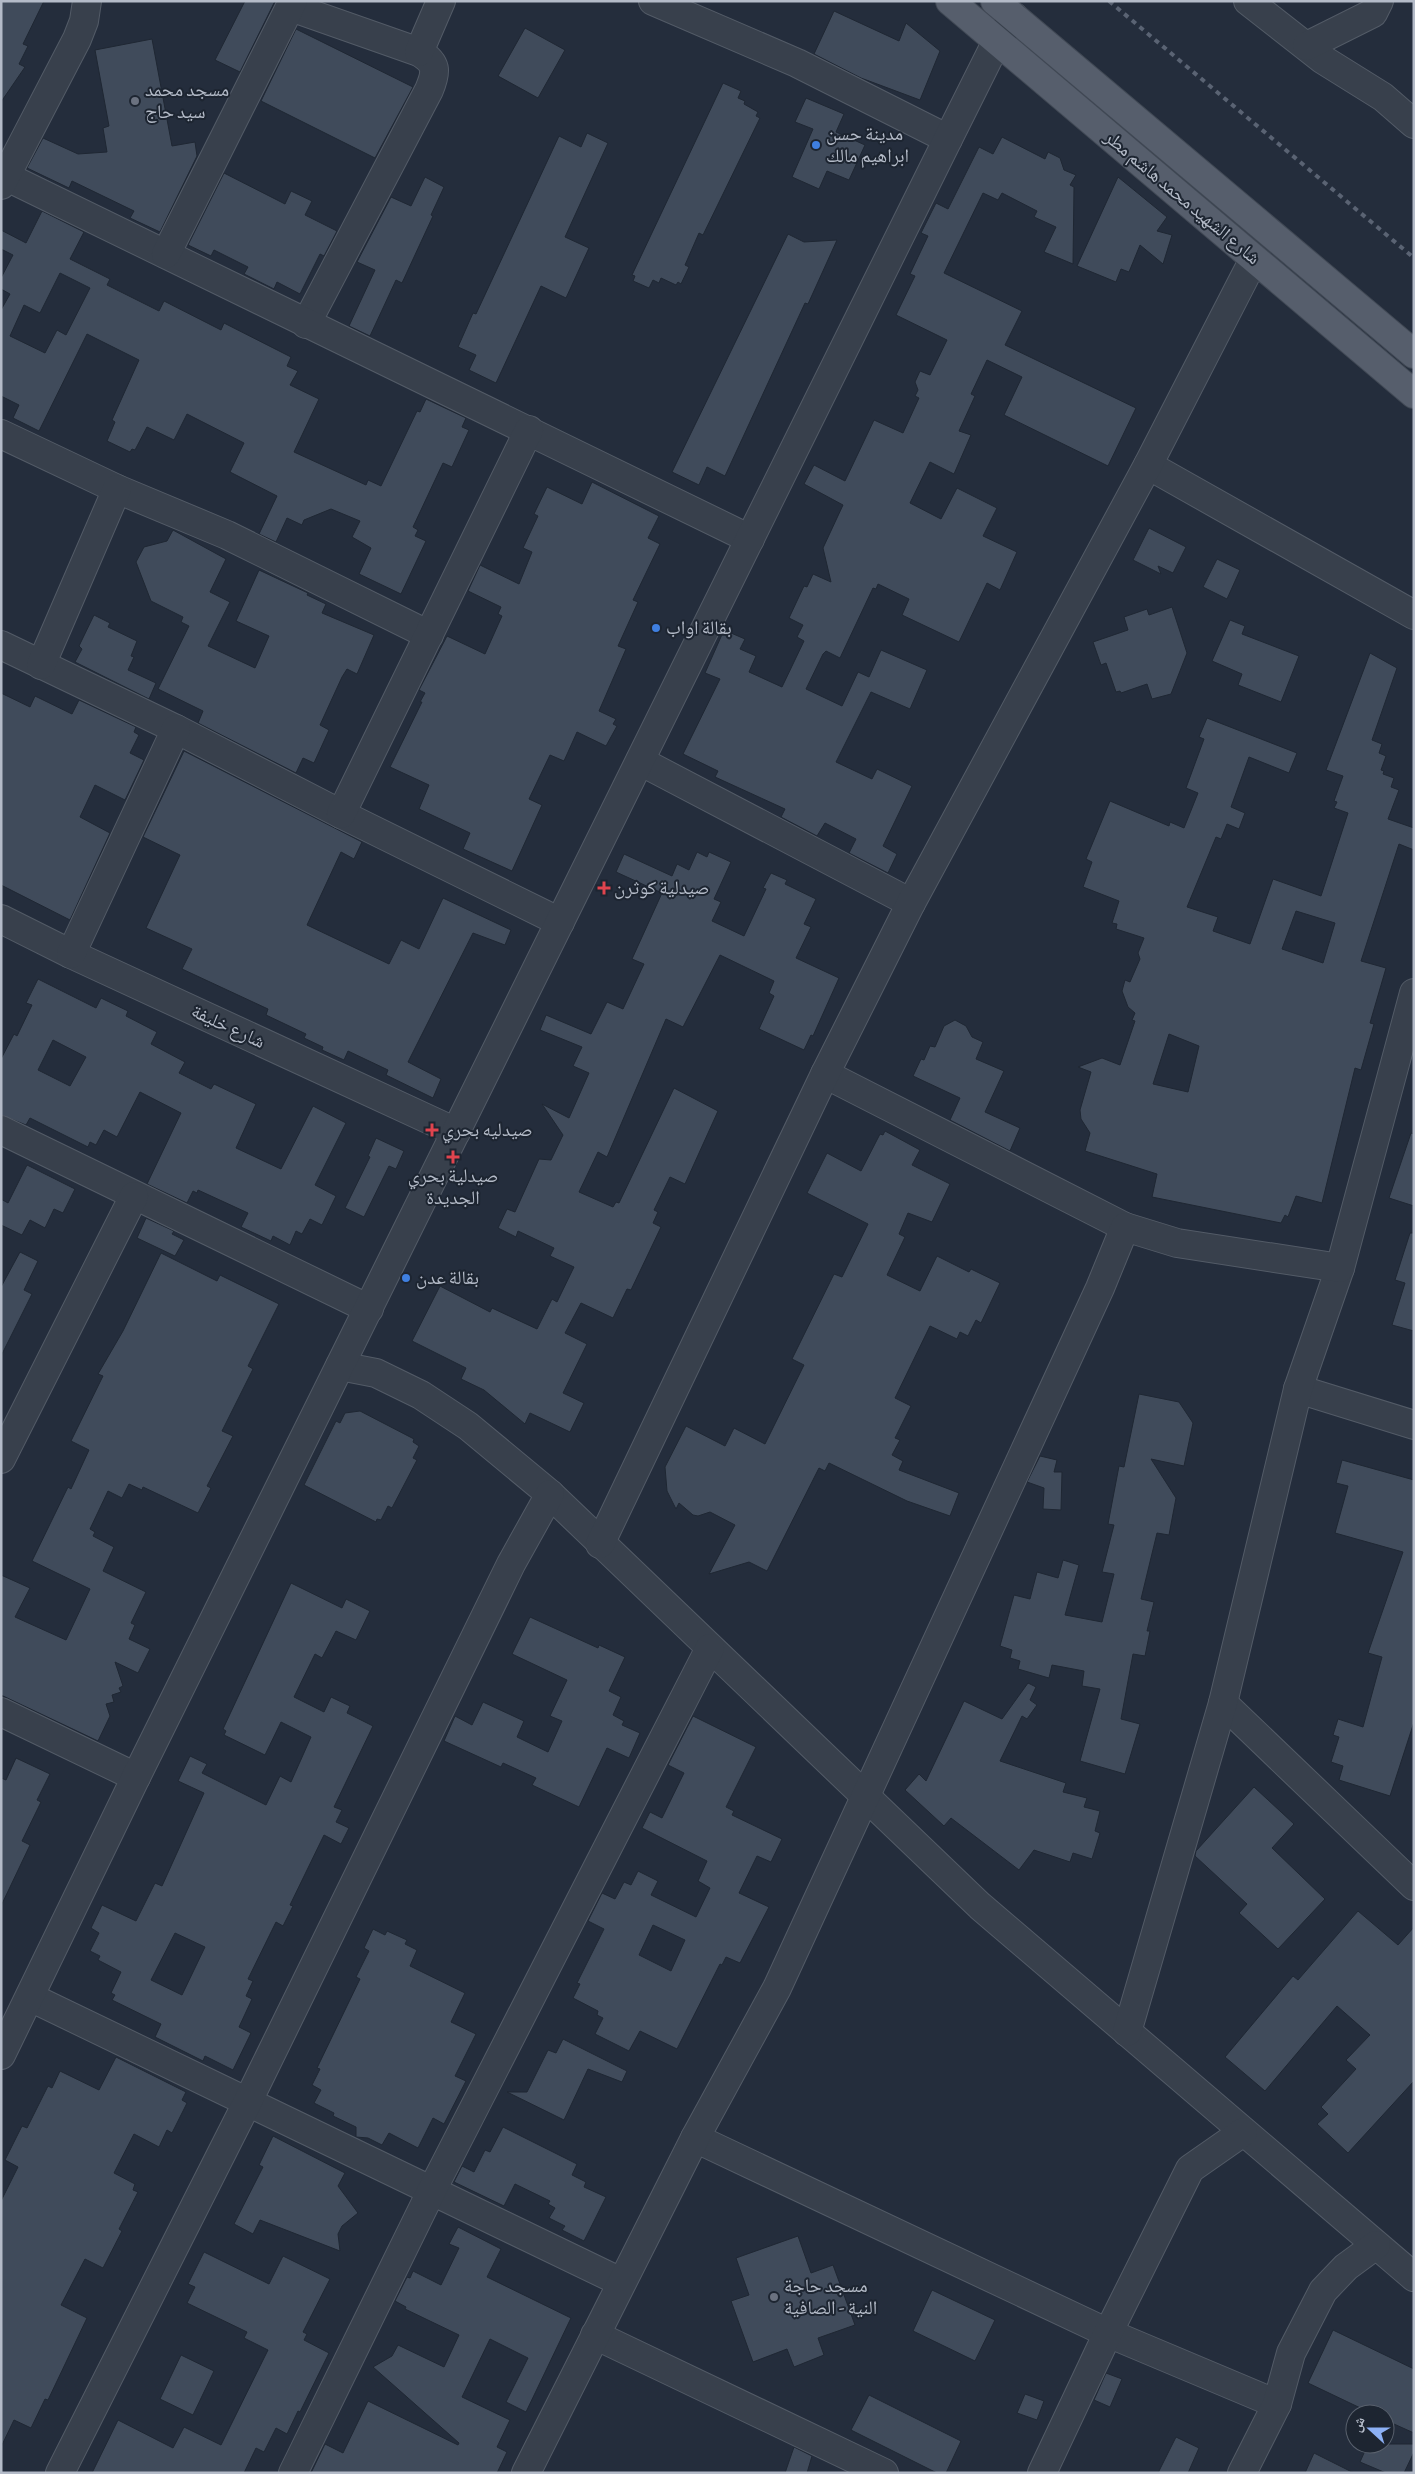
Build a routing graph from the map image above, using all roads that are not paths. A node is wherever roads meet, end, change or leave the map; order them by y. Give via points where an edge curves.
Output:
1 (87, 1) edge
2 (441, 1) edge
3 (653, 1) edge
4 (950, 1) edge
5 (1248, 1) edge
6 (1379, 1) edge
7 (292, 4) edge
8 (1005, 9) edge
9 (997, 41) junction
10 (1307, 46) junction
11 (419, 52) junction
12 (1414, 124) edge
13 (948, 139) junction
14 (3, 179) edge
15 (166, 254) junction
16 (1254, 259) junction
17 (306, 324) junction
18 (1414, 354) edge
19 (1414, 394) edge
20 (528, 430) junction
21 (1, 434) edge
22 (1148, 465) junction
23 (117, 489) junction
24 (750, 539) junction
25 (1414, 615) edge
26 (429, 635) junction
27 (1, 645) edge
28 (41, 665) junction
29 (176, 729) junction
30 (640, 761) junction
31 (341, 814) junction
32 (911, 903) junction
33 (1, 919) edge
34 (560, 922) junction
35 (71, 954) junction
36 (1414, 993) edge
37 (826, 1074) junction
38 (1, 1130) edge
39 (456, 1132) junction
40 (134, 1196) junction
41 (1125, 1227) junction
42 (1340, 1268) junction
43 (369, 1309) junction
44 (340, 1366) junction
45 (1298, 1389) junction
46 (1414, 1424) edge
47 (1, 1459) edge
48 (550, 1494) junction
49 (600, 1544) junction
50 (710, 1648) junction
51 (1223, 1703) junction
52 (1, 1712) edge
53 (136, 1777) junction
54 (865, 1796) junction
55 (1414, 1886) edge
56 (30, 1997) junction
57 (1127, 2032) junction
58 (1, 2055) edge
59 (247, 2103) junction
60 (1243, 2132) junction
61 (695, 2138) junction
62 (431, 2192) junction
63 (1376, 2244) junction
64 (1414, 2276) edge
65 (621, 2282) junction
66 (1108, 2333) junction
67 (595, 2335) junction
68 (1276, 2404) junction
69 (60, 2473) edge
70 (293, 2473) edge
71 (526, 2473) edge
72 (884, 2473) edge
73 (1042, 2473) edge
74 (1242, 2473) edge

1 - 14 street via 77,39
2 - 11 street
3 - 13 street via 804,66
4 - 9 main road, شارع الشهيد محمد هاشم مطر
5 - 10 street
6 - 10 street via 1373,13
7 - 11 street
7 - 15 street
8 - 9 street
8 - 18 main road, شارع الشهيد محمد هاشم مطر
9 - 13 street
9 - 16 main road, شارع الشهيد محمد هاشم مطر
10 - 12 street via 1383,97
11 - 17 street via 430,59 434,80
13 - 24 street
14 - 15 street
15 - 17 street
16 - 19 main road, شارع الشهيد محمد هاشم مطر
16 - 22 street
17 - 20 street
20 - 24 street
20 - 26 street
21 - 23 street
22 - 25 street
22 - 32 street
23 - 26 street via 227,536
23 - 28 street
24 - 30 street
26 - 31 street
27 - 28 street
28 - 29 street
29 - 31 street
29 - 35 street
30 - 32 street
30 - 34 street
31 - 34 street
32 - 37 street
33 - 35 street, شارع خليفة
34 - 39 street
35 - 39 street, شارع خليفة
36 - 42 street
37 - 41 street
37 - 49 street
38 - 40 street
39 - 43 street
40 - 43 street
40 - 47 street
41 - 42 street via 1177,1243
41 - 54 street via 1100,1288
42 - 45 street
43 - 44 street
44 - 48 street via 376,1373 421,1395 468,1426
44 - 53 street
45 - 46 street
45 - 51 street
48 - 49 street
48 - 59 street via 511,1564
49 - 50 street
50 - 54 street
50 - 62 street
51 - 55 street
51 - 57 street
52 - 53 street
53 - 56 street
54 - 57 street via 980,1906
54 - 61 street via 777,1988
56 - 58 street
56 - 59 street
57 - 60 street
59 - 62 street
59 - 69 street
60 - 63 street
60 - 66 street via 1190,2170
61 - 65 street
61 - 66 street
62 - 65 street
62 - 70 street
63 - 64 street
63 - 68 street via 1346,2267 1323,2291 1290,2353
65 - 67 street
66 - 68 street
66 - 73 street
67 - 71 street
67 - 72 street
68 - 74 street

